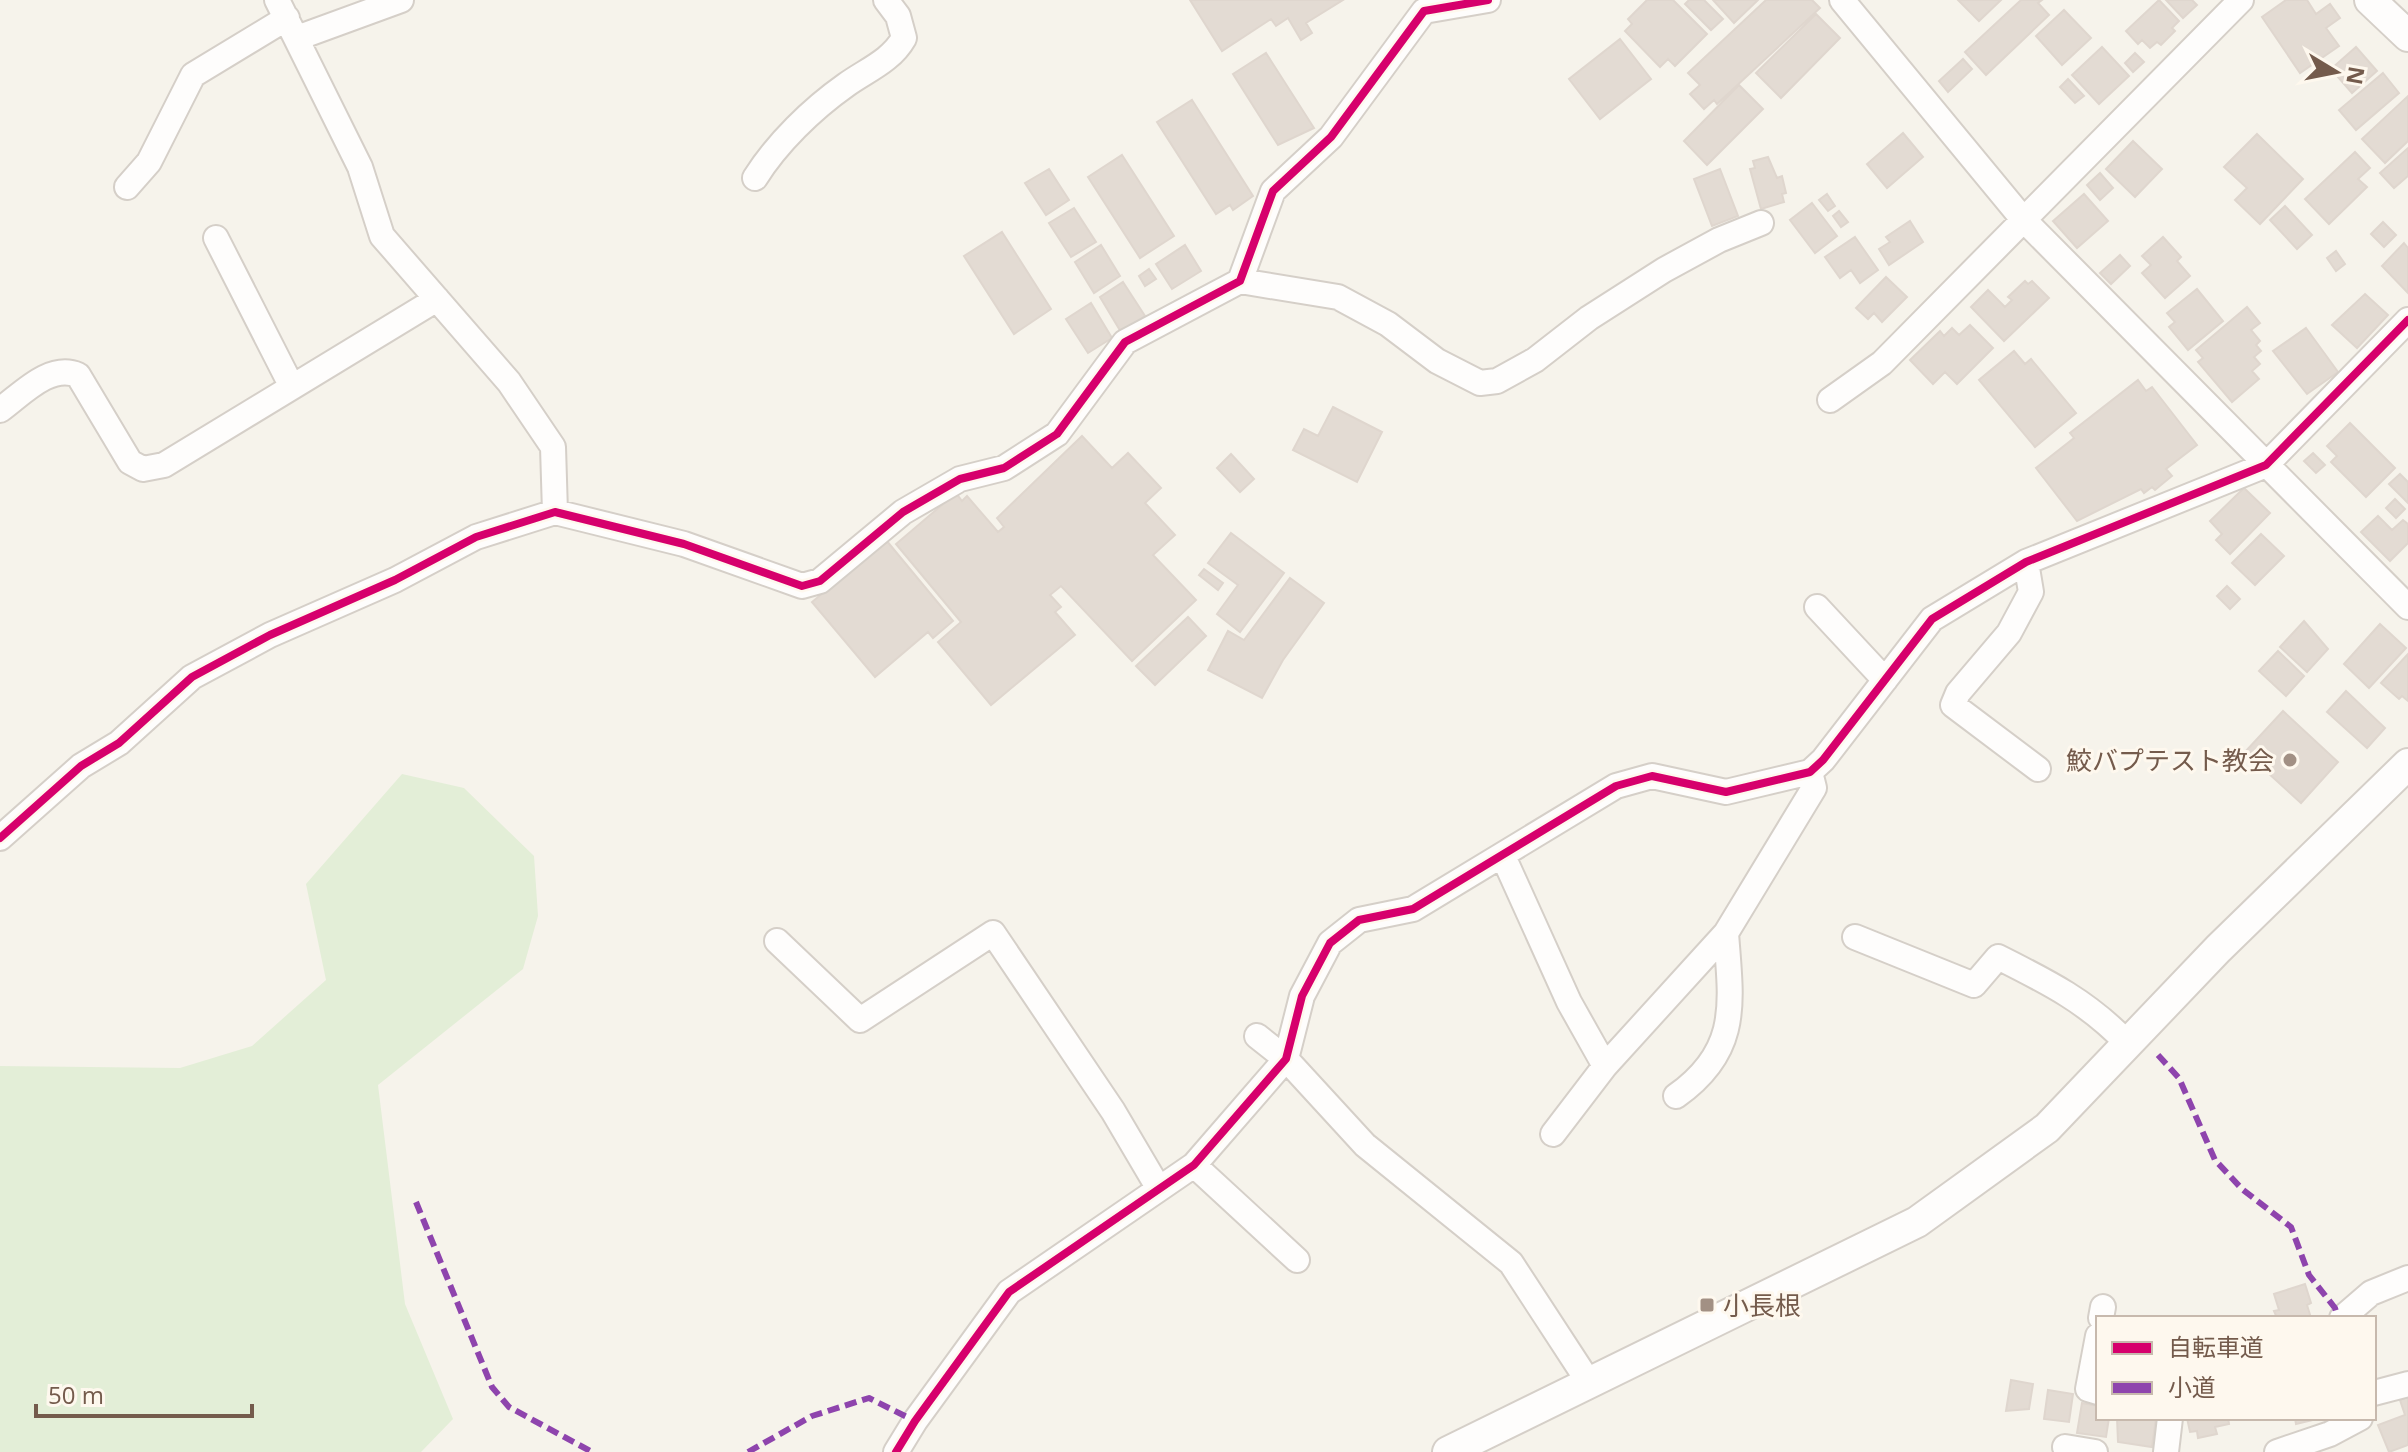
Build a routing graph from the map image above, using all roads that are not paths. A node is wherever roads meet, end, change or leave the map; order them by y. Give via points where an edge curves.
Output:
1 (401, 0) edge
2 (886, 0) edge
3 (1488, 0) edge
4 (1842, 0) edge
5 (2241, 0) edge
6 (2370, 0) edge
7 (287, 19) edge
8 (2408, 36) edge
9 (755, 178) dead end
10 (127, 187) dead end
11 (2022, 218) junction
12 (1761, 223) dead end
13 (216, 238) dead end
14 (1240, 281) junction
15 (437, 299) junction
16 (2408, 320) edge
17 (292, 387) junction
18 (1830, 400) dead end
19 (0, 410) edge
20 (2266, 465) junction
21 (555, 512) junction
22 (2026, 562) junction
23 (1817, 607) dead end
24 (2408, 607) edge
25 (1885, 680) junction
26 (2408, 764) edge
27 (2038, 769) dead end
28 (1810, 772) junction
29 (1, 836) edge
30 (1503, 856) junction
31 (1726, 933) junction
32 (1855, 937) dead end
33 (777, 941) dead end
34 (1257, 1036) dead end
35 (2127, 1043) junction
36 (1286, 1059) junction
37 (1605, 1066) junction
38 (1676, 1096) dead end
39 (1553, 1134) dead end
40 (1194, 1165) junction
41 (1159, 1189) junction
42 (1297, 1260) dead end
43 (2408, 1278) edge
44 (2344, 1316) edge
45 (2096, 1347) edge
46 (1588, 1381) junction
47 (2408, 1384) edge
48 (2096, 1391) edge
49 (2376, 1392) edge
50 (2170, 1420) edge
51 (2356, 1420) edge
52 (2065, 1447) dead end
53 (896, 1452) edge
54 (1448, 1452) edge
55 (2095, 1452) edge
56 (2166, 1452) edge
57 (2277, 1452) edge

1 - 7 street
2 - 9 street via 904,38 896,53 844,86 772,151
3 - 14 street via 1424,11 1331,137 1273,191
4 - 11 street
5 - 11 street
6 - 8 street
7 - 10 street via 193,75 149,162
7 - 15 street via 360,167 382,236
11 - 18 street via 1882,363
11 - 20 street
12 - 14 street via 1664,270 1535,360 1497,381 1480,383 1338,297
13 - 17 street
14 - 21 street via 1125,342 1057,434 1004,468 960,479 903,512 820,581 802,586 684,544
15 - 17 street
15 - 21 street via 509,382 553,447
16 - 20 street
17 - 19 street via 164,465 143,469 130,462 78,375 52,372
20 - 22 street
20 - 24 street
21 - 29 street via 476,537 192,677 119,743 81,766
22 - 25 street via 1932,619
22 - 27 street via 2031,592 2009,633 1953,705
23 - 25 street
25 - 28 street
26 - 35 street
28 - 30 street via 1726,792 1652,776 1616,786
28 - 31 street via 1814,788
30 - 36 street via 1413,909 1359,920 1330,943 1302,996
30 - 37 street via 1569,1002
31 - 37 street
31 - 38 street via 1727,1031 1692,1085
32 - 35 street via 1974,985 1998,957 2099,1013
33 - 41 street via 860,1020 993,933
34 - 36 street
35 - 46 street via 2047,1128 1917,1222
36 - 40 street
36 - 46 street via 1365,1145 1511,1263
37 - 39 street
40 - 41 street
40 - 42 street
41 - 53 street via 1009,1292
43 - 44 street via 2371,1293
45 - 48 street via 2088,1389
46 - 54 street
47 - 49 street
50 - 56 street
51 - 57 street
52 - 55 street

